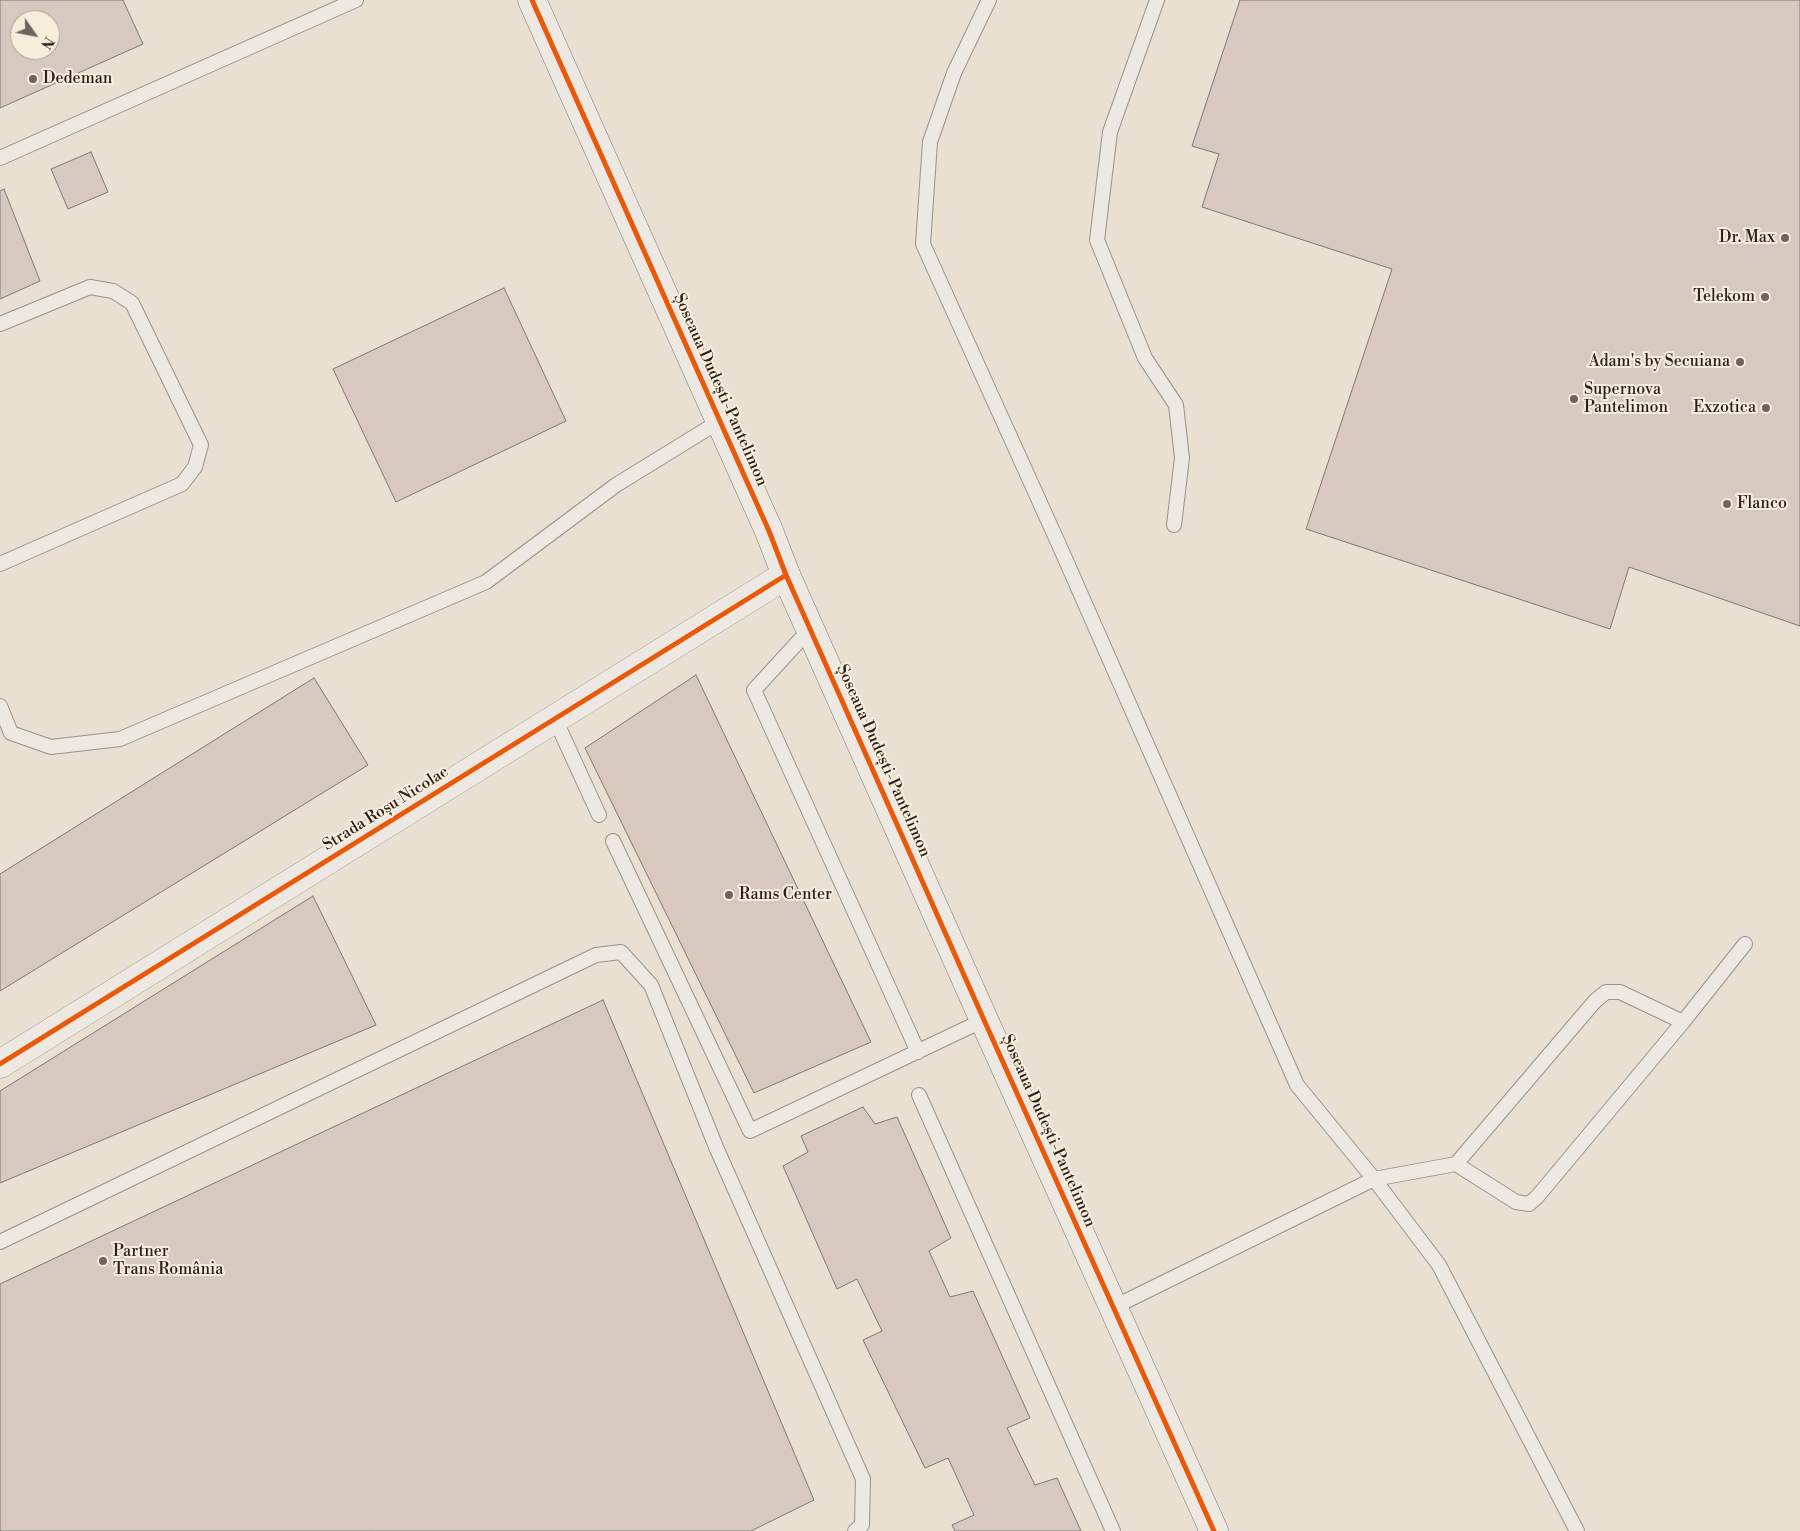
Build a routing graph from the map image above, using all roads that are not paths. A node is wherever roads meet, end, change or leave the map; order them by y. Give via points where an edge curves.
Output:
1 (356, 0) edge
2 (532, 0) edge
3 (990, 0) edge
4 (1157, 0) edge
5 (0, 158) edge
6 (0, 324) edge
7 (720, 421) junction
8 (1174, 525) dead end
9 (0, 564) edge
10 (786, 575) junction
11 (810, 629) junction
12 (0, 706) edge
13 (555, 719) junction
14 (599, 815) dead end
15 (613, 841) dead end
16 (1744, 944) dead end
17 (984, 1020) junction
18 (1683, 1022) junction
19 (918, 1052) junction
20 (0, 1064) edge
21 (919, 1095) dead end
22 (1456, 1164) junction
23 (1374, 1179) junction
24 (0, 1242) edge
25 (1114, 1307) junction
26 (855, 1531) edge
27 (1113, 1531) edge
28 (1214, 1531) edge
29 (1577, 1531) edge

1 - 5 lane
2 - 7 street, Șoseaua Dudești-Pantelimon
3 - 23 lane via 954,73 930,142 923,244 1297,1085
4 - 8 lane via 1110,132 1097,240 1145,358 1176,405 1182,458
6 - 9 lane via 90,287 113,291 132,303 201,445 195,467 182,484
7 - 10 street, Șoseaua Dudești-Pantelimon via 770,531
7 - 12 lane via 616,485 486,582 120,739 51,747 11,733
10 - 11 street, Șoseaua Dudești-Pantelimon
10 - 13 street, Strada Roșu Nicolae
11 - 17 street, Șoseaua Dudești-Pantelimon
11 - 19 lane via 754,690
13 - 14 lane
13 - 20 street, Strada Roșu Nicolae
15 - 19 lane via 750,1131
16 - 18 lane
17 - 19 lane
17 - 25 street, Șoseaua Dudești-Pantelimon
18 - 22 lane via 1620,992 1606,992
18 - 22 lane via 1529,1204 1516,1202
21 - 27 lane
22 - 23 lane
23 - 25 lane
23 - 29 lane via 1440,1264
24 - 26 lane via 596,955 621,952 650,985 716,1147 863,1479 862,1526
25 - 28 street, Șoseaua Dudești-Pantelimon

